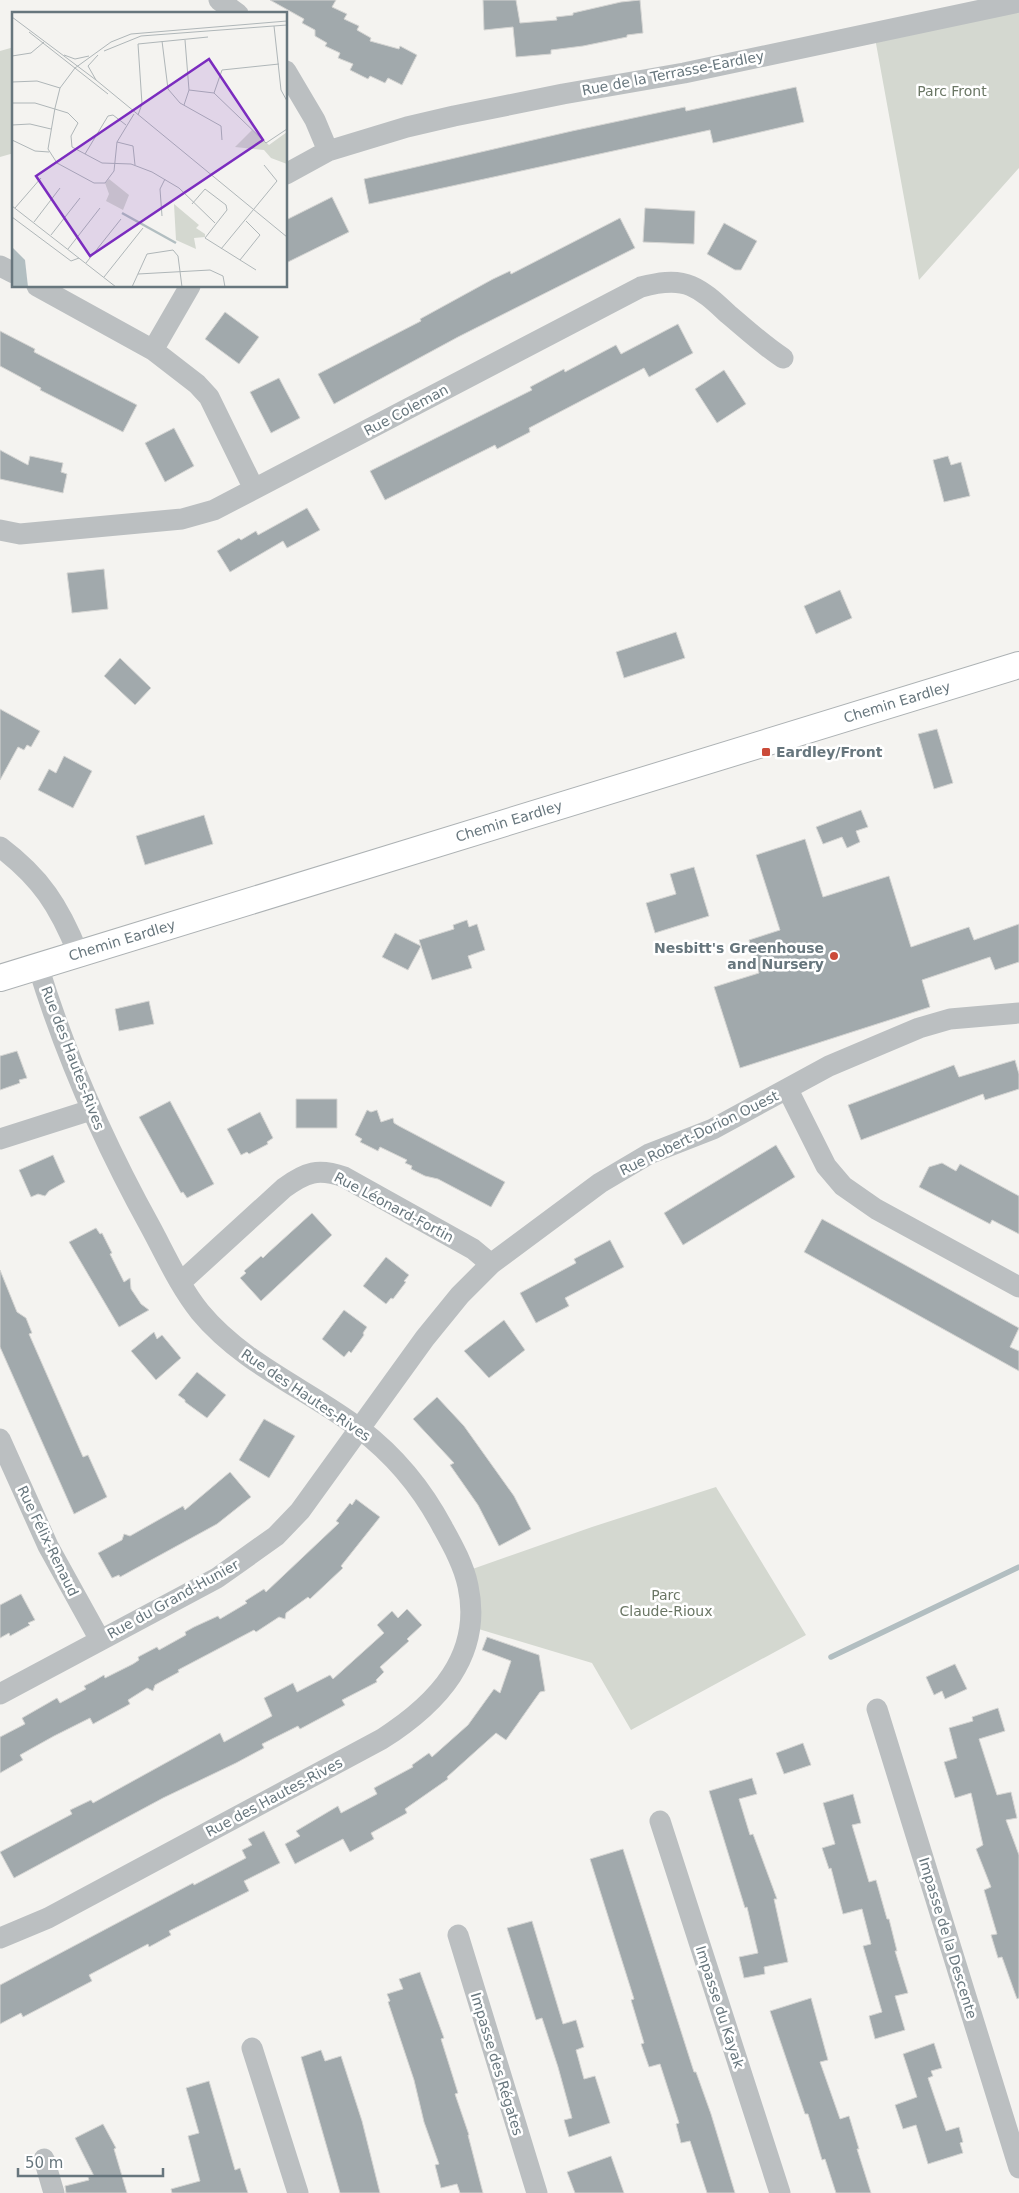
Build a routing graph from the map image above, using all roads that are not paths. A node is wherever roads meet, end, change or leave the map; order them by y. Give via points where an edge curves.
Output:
1 (219, 0) edge
2 (1019, 2) edge
3 (235, 12) edge
4 (288, 74) edge
5 (328, 151) junction
6 (288, 173) edge
7 (0, 266) edge
8 (12, 272) edge
9 (41, 288) edge
10 (189, 288) edge
11 (154, 350) junction
12 (783, 358) dead end
13 (254, 489) junction
14 (0, 530) edge
15 (1019, 665) edge
16 (0, 847) edge
17 (78, 953) junction
18 (38, 966) junction
19 (0, 978) edge
20 (1019, 1013) edge
21 (788, 1090) junction
22 (91, 1110) junction
23 (0, 1139) edge
24 (491, 1264) junction
25 (181, 1282) junction
26 (1019, 1287) edge
27 (360, 1429) junction
28 (0, 1439) edge
29 (100, 1640) junction
30 (0, 1694) edge
31 (877, 1709) dead end
32 (660, 1821) dead end
33 (458, 1935) dead end
34 (0, 1938) edge
35 (252, 2048) dead end
36 (44, 2159) dead end
37 (1019, 2168) edge
38 (54, 2193) edge
39 (298, 2193) edge
40 (537, 2193) edge
41 (780, 2193) edge

1 - 3 street
2 - 5 street, Rue de la Terrasse-Eardley via 684,73 454,116
4 - 5 street via 315,120
5 - 6 street, Rue de la Terrasse-Eardley
7 - 8 street
9 - 11 street
10 - 11 street
11 - 13 street via 209,397
12 - 13 street, Rue Coleman via 765,347 706,294 690,285 656,283 641,287
13 - 14 street, Rue Coleman via 214,510 182,519 20,534
15 - 17 main road, Chemin Eardley
16 - 17 street via 47,892 61,913
17 - 18 main road, Chemin Eardley
18 - 19 main road, Chemin Eardley
18 - 22 street, Rue des Hautes-Rives
20 - 21 street, Rue Robert-Dorion Ouest via 950,1019 919,1028 828,1066
21 - 24 street, Rue Robert-Dorion Ouest via 713,1129 618,1170
21 - 26 street via 826,1166 843,1186 876,1209
22 - 23 street
22 - 25 street, Rue des Hautes-Rives
24 - 25 street, Rue Léonard-Fortin via 473,1250 328,1171 299,1177 284,1188
24 - 27 street, Rue Robert-Dorion Ouest via 460,1295 425,1338
25 - 27 street, Rue des Hautes-Rives via 200,1311 241,1352
27 - 29 street, Rue du Grand-Hunier via 300,1511 276,1536 217,1578
27 - 34 street, Rue des Hautes-Rives via 414,1482 434,1510 464,1572 472,1627 464,1654 453,1674 425,1707 382,1739 48,1918
28 - 29 street, Rue Félix-Renaud via 48,1546
29 - 30 street, Rue du Grand-Hunier
31 - 37 street, Impasse de la Descente
32 - 41 street, Impasse du Kayak
33 - 40 street, Impasse des Régates
35 - 39 street
36 - 38 street

